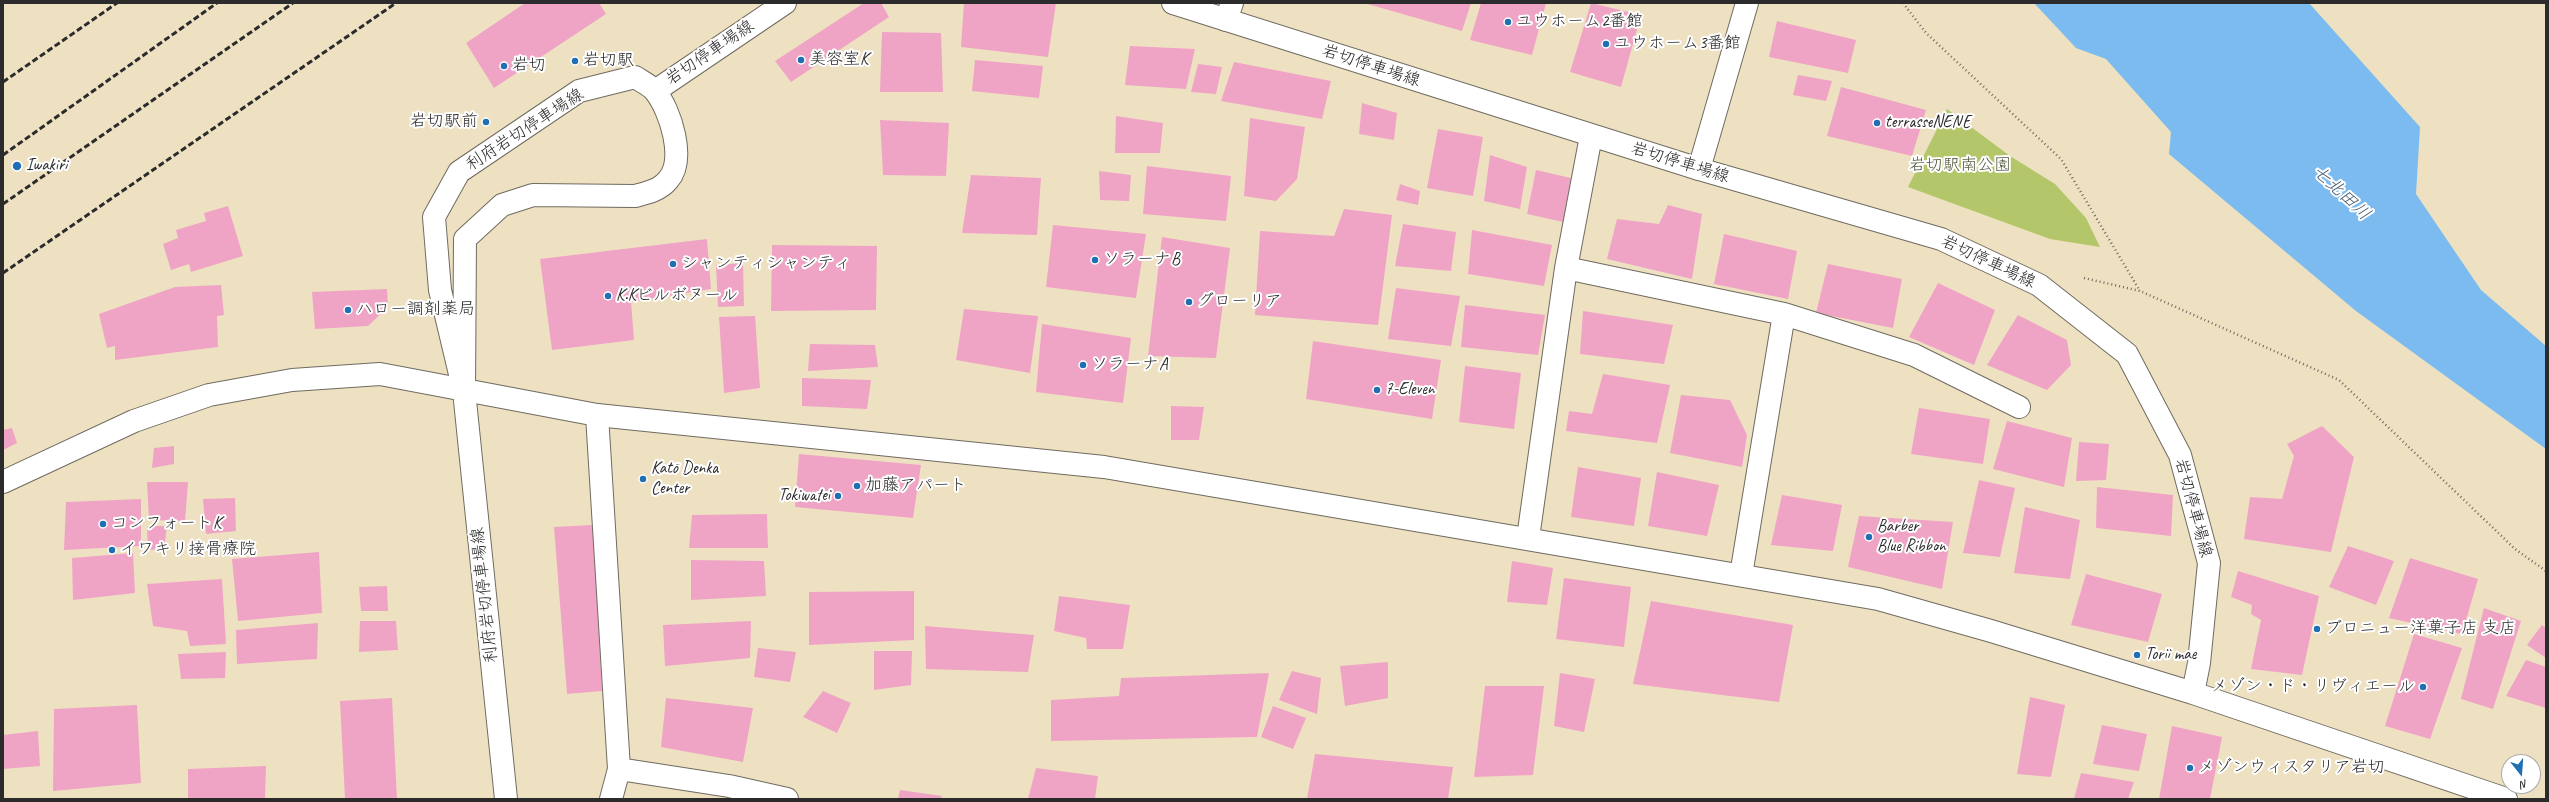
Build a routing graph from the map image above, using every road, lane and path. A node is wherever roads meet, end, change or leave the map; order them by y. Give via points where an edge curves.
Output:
1 (785, 3) edge
2 (1173, 3) edge
3 (1747, 3) edge
4 (1903, 3) edge
5 (1229, 12) edge
6 (655, 90) junction
7 (1591, 136) junction
8 (1699, 169) junction
9 (1566, 268) junction
10 (2039, 285) junction
11 (2140, 291) junction
12 (1784, 314) junction
13 (464, 391) junction
14 (2019, 407) dead end
15 (597, 416) junction
16 (3, 482) edge
17 (1528, 538) junction
18 (2546, 571) edge
19 (1741, 575) junction
20 (2193, 693) junction
21 (619, 769) junction
22 (2461, 792) edge
23 (506, 799) edge
24 (611, 799) edge
25 (787, 799) edge
26 (2506, 799) edge

1 - 6 street, 岩切停車場線
2 - 5 street, 岩切停車場線
3 - 8 street
4 - 11 path via 1926,33 2061,159
5 - 7 street, 岩切停車場線
6 - 13 street, 利府岩切停車場線 via 635,77 579,91 459,172 434,217 440,290
6 - 13 street, 利府岩切停車場線 via 672,124 678,159 668,180 651,192 635,196 533,195 502,205 465,239
7 - 8 street, 岩切停車場線
7 - 9 street
8 - 10 street, 岩切停車場線 via 1941,239
9 - 12 street
9 - 17 street
10 - 11 path via 2074,276
10 - 20 street, 岩切停車場線 via 2127,354 2180,455 2209,563 2199,663
11 - 18 path via 2339,380 2515,549
12 - 14 street via 1914,355
12 - 19 street
13 - 15 street
13 - 16 street via 380,374 292,380 210,395 134,421
13 - 23 street, 利府岩切停車場線
15 - 17 street via 1104,467
15 - 21 street
17 - 19 street
19 - 20 street via 1878,599
20 - 22 street
21 - 24 street
21 - 25 street via 728,786
22 - 26 street

